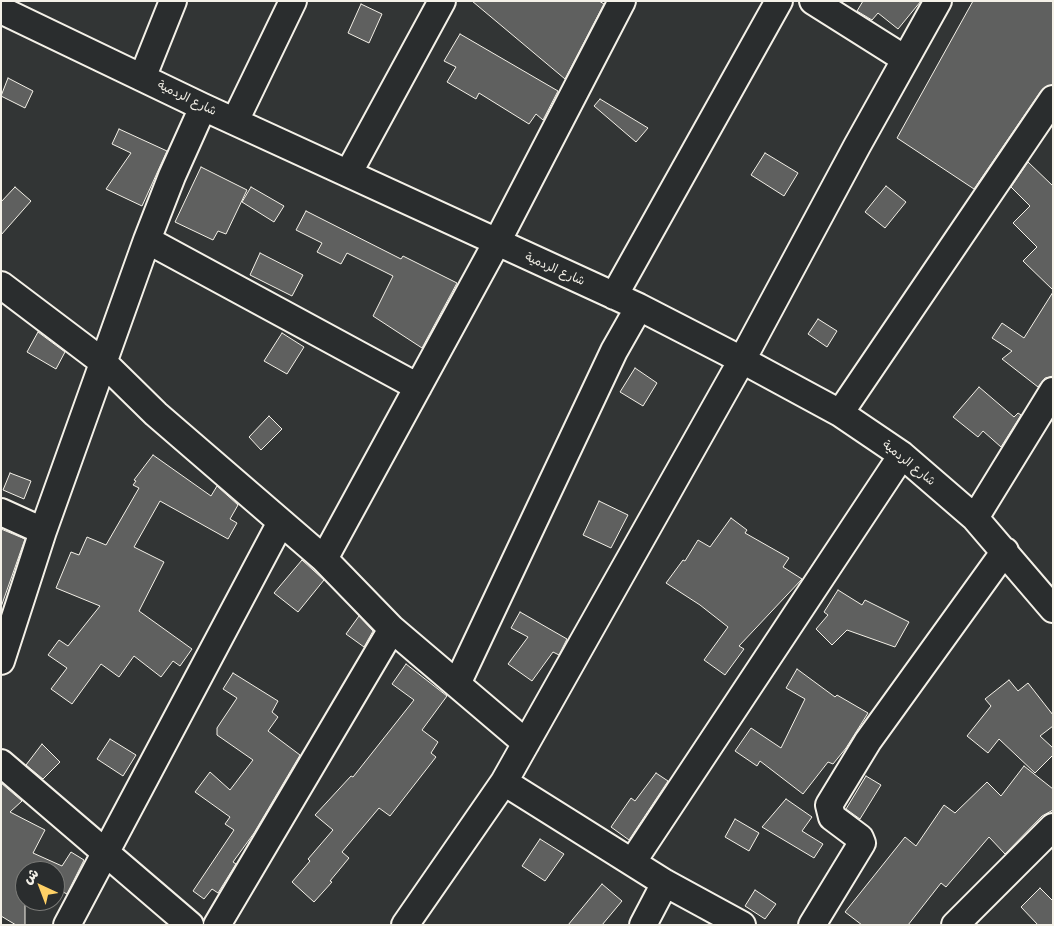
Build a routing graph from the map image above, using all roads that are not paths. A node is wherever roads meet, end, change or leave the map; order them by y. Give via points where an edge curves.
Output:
1 (173, 1) edge
2 (293, 1) edge
3 (442, 1) edge
4 (622, 1) edge
5 (778, 1) edge
6 (813, 1) edge
7 (938, 1) edge
8 (1, 10) edge
9 (905, 59) junction
10 (142, 76) junction
11 (1053, 99) edge
12 (203, 106) junction
13 (235, 121) junction
14 (349, 172) junction
15 (148, 240) junction
16 (497, 242) junction
17 (1, 284) edge
18 (614, 296) junction
19 (639, 307) junction
20 (742, 360) junction
21 (103, 362) junction
22 (418, 387) junction
23 (1053, 391) edge
24 (840, 413) junction
25 (902, 455) junction
26 (1, 512) edge
27 (975, 518) junction
28 (281, 522) junction
29 (43, 531) junction
30 (1005, 551) junction
31 (324, 559) junction
32 (1053, 609) edge
33 (392, 629) junction
34 (1, 661) edge
35 (458, 684) junction
36 (526, 743) junction
37 (1, 763) edge
38 (504, 782) junction
39 (1053, 827) edge
40 (104, 853) junction
41 (633, 861) junction
42 (665, 882) junction
43 (67, 925) edge
44 (190, 925) edge
45 (216, 925) edge
46 (405, 925) edge
47 (643, 925) edge
48 (742, 925) edge
49 (812, 925) edge
50 (955, 925) edge

1 - 10 street
2 - 13 street
3 - 14 street
4 - 16 street
5 - 18 street
6 - 9 street
7 - 9 street
8 - 10 street, شارع الردمية
9 - 20 street
10 - 12 street, شارع الردمية
11 - 24 street
12 - 13 street, شارع الردمية
12 - 15 street
13 - 14 street, شارع الردمية
14 - 16 street, شارع الردمية
15 - 21 street
15 - 22 street
16 - 18 street, شارع الردمية
16 - 22 street
17 - 21 street
18 - 19 street, شارع الردمية
19 - 20 street, شارع الردمية
19 - 35 street via 614,351
20 - 24 street, شارع الردمية
20 - 36 street
21 - 28 street via 156,414
21 - 29 street
22 - 31 street
23 - 27 street
24 - 25 street, شارع الردمية
25 - 27 street, شارع الردمية
25 - 41 street
26 - 29 street
27 - 30 street, شارع الردمية
28 - 31 street
28 - 40 street via 198,683
29 - 34 street
30 - 32 street, شارع الردمية
30 - 49 street via 868,741 829,805 832,817 862,843
31 - 33 street
33 - 35 street
33 - 45 street
35 - 36 street
36 - 38 street
37 - 40 street
38 - 41 street
38 - 46 street
39 - 50 street
40 - 43 street
40 - 44 street
41 - 42 street
42 - 47 street
42 - 48 street

